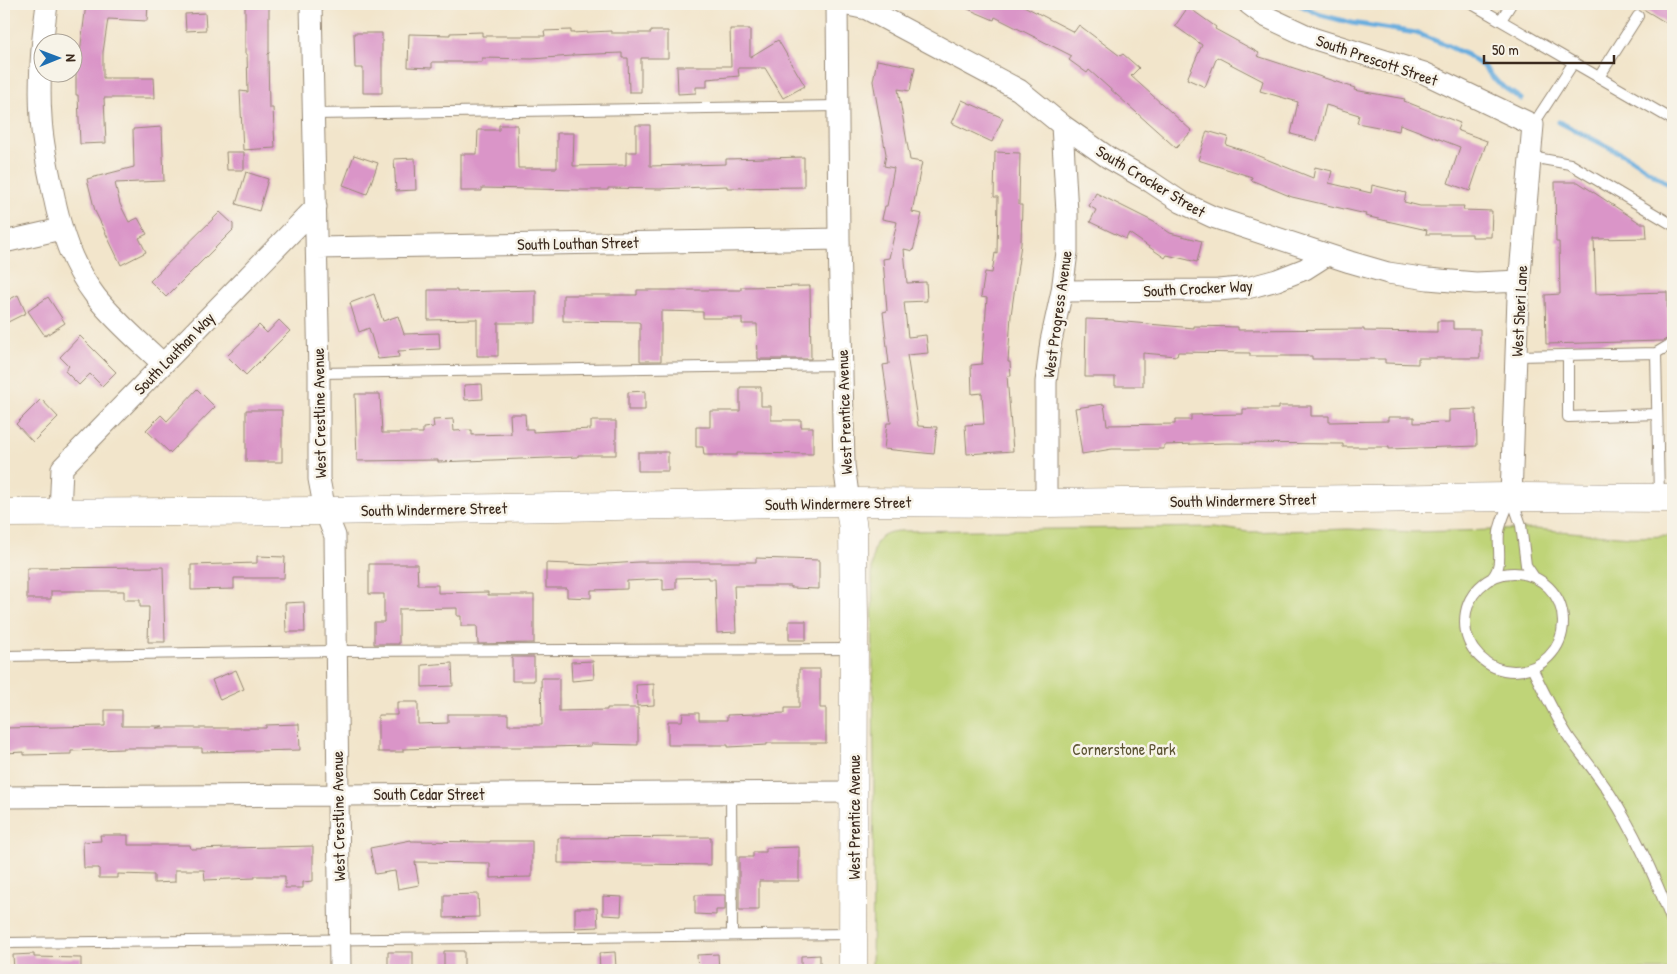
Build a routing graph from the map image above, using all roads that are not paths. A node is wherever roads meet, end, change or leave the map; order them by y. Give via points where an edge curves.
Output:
1 (47, 4) edge
2 (311, 4) edge
3 (837, 4) edge
4 (843, 4) edge
5 (1249, 4) edge
6 (1472, 4) edge
7 (1512, 4) edge
8 (1638, 16) dead end
9 (1501, 20) junction
10 (1574, 62) junction
11 (1599, 77) junction
12 (838, 106) junction
13 (314, 114) junction
14 (1673, 120) edge
15 (1062, 125) junction
16 (1533, 125) junction
17 (1531, 157) junction
18 (316, 207) junction
19 (1673, 225) edge
20 (61, 229) junction
21 (839, 238) junction
22 (4, 242) edge
23 (317, 248) junction
24 (1327, 255) junction
25 (1520, 281) junction
26 (1062, 291) junction
27 (1673, 344) edge
28 (1656, 354) junction
29 (1568, 355) junction
30 (1516, 356) junction
31 (163, 364) junction
32 (842, 365) junction
33 (319, 373) junction
34 (1658, 414) junction
35 (1511, 497) junction
36 (1666, 498) edge
37 (849, 502) junction
38 (1046, 503) junction
39 (326, 511) junction
40 (60, 512) junction
41 (4, 513) edge
42 (1492, 578) junction
43 (1535, 578) junction
44 (854, 649) junction
45 (336, 651) junction
46 (4, 656) edge
47 (1532, 668) junction
48 (730, 792) junction
49 (854, 792) junction
50 (337, 794) junction
51 (4, 798) edge
52 (1673, 924) edge
53 (853, 934) junction
54 (732, 935) junction
55 (340, 939) junction
56 (4, 943) edge
57 (340, 970) edge
58 (853, 970) edge

1 - 20 street via 40,72 40,117 44,153
2 - 13 street, West Crestline Avenue
3 - 12 street, West Prentice Avenue
4 - 15 street, South Crocker Street via 867,9 1019,90
5 - 16 street, South Prescott Street via 1265,16 1312,38 1424,73
6 - 9 lane
7 - 9 lane
8 - 11 lane
9 - 10 lane
10 - 11 lane
10 - 16 lane
11 - 14 lane
12 - 13 lane
12 - 21 street, West Prentice Avenue
13 - 18 street, West Crestline Avenue
15 - 24 street, South Crocker Street via 1181,202 1213,218
15 - 26 street, West Progress Avenue via 1067,252
16 - 17 street, West Sheri Lane
17 - 19 lane via 1570,164
17 - 25 street, West Sheri Lane
18 - 23 street, West Crestline Avenue
18 - 31 street, South Louthan Way
20 - 22 street
20 - 31 street via 79,271 95,296
21 - 23 street, South Louthan Street
21 - 32 street, West Prentice Avenue
23 - 33 street, West Crestline Avenue
24 - 25 street, South Crocker Street via 1428,279 1476,283
24 - 26 street, South Crocker Way via 1305,269 1251,287
25 - 30 street, West Sheri Lane
26 - 38 street, West Progress Avenue via 1046,382
27 - 28 lane
28 - 29 lane
28 - 34 lane
29 - 30 lane
29 - 34 lane via 1568,417
30 - 35 street, West Sheri Lane
31 - 40 street, South Louthan Way via 62,468
32 - 33 lane
32 - 37 street, West Prentice Avenue via 844,465
33 - 39 street, West Crestline Avenue via 318,479
34 - 36 lane
35 - 36 street, South Windermere Street
35 - 38 street, South Windermere Street
35 - 42 lane via 1501,525 1498,572
35 - 43 lane via 1522,525 1526,565
37 - 38 street, South Windermere Street
37 - 39 street, South Windermere Street
37 - 44 street, West Prentice Avenue
39 - 40 street, South Windermere Street
39 - 45 street, West Crestline Avenue via 334,536
40 - 41 street, South Windermere Street
42 - 43 lane via 1518,573
42 - 47 lane via 1478,589 1468,604 1465,620 1468,639 1477,655 1491,666 1516,672
43 - 47 lane via 1555,595 1562,612 1563,631 1556,649
44 - 45 lane
44 - 49 street, West Prentice Avenue
45 - 46 lane
45 - 50 street, West Crestline Avenue
47 - 52 lane via 1557,717 1629,825
48 - 49 street, South Cedar Street
48 - 50 street, South Cedar Street
48 - 54 lane
49 - 53 street, West Prentice Avenue
50 - 51 street, South Cedar Street
50 - 55 street, West Crestline Avenue
53 - 54 lane
53 - 58 street, West Prentice Avenue
54 - 55 lane
55 - 56 lane
55 - 57 street, West Crestline Avenue

